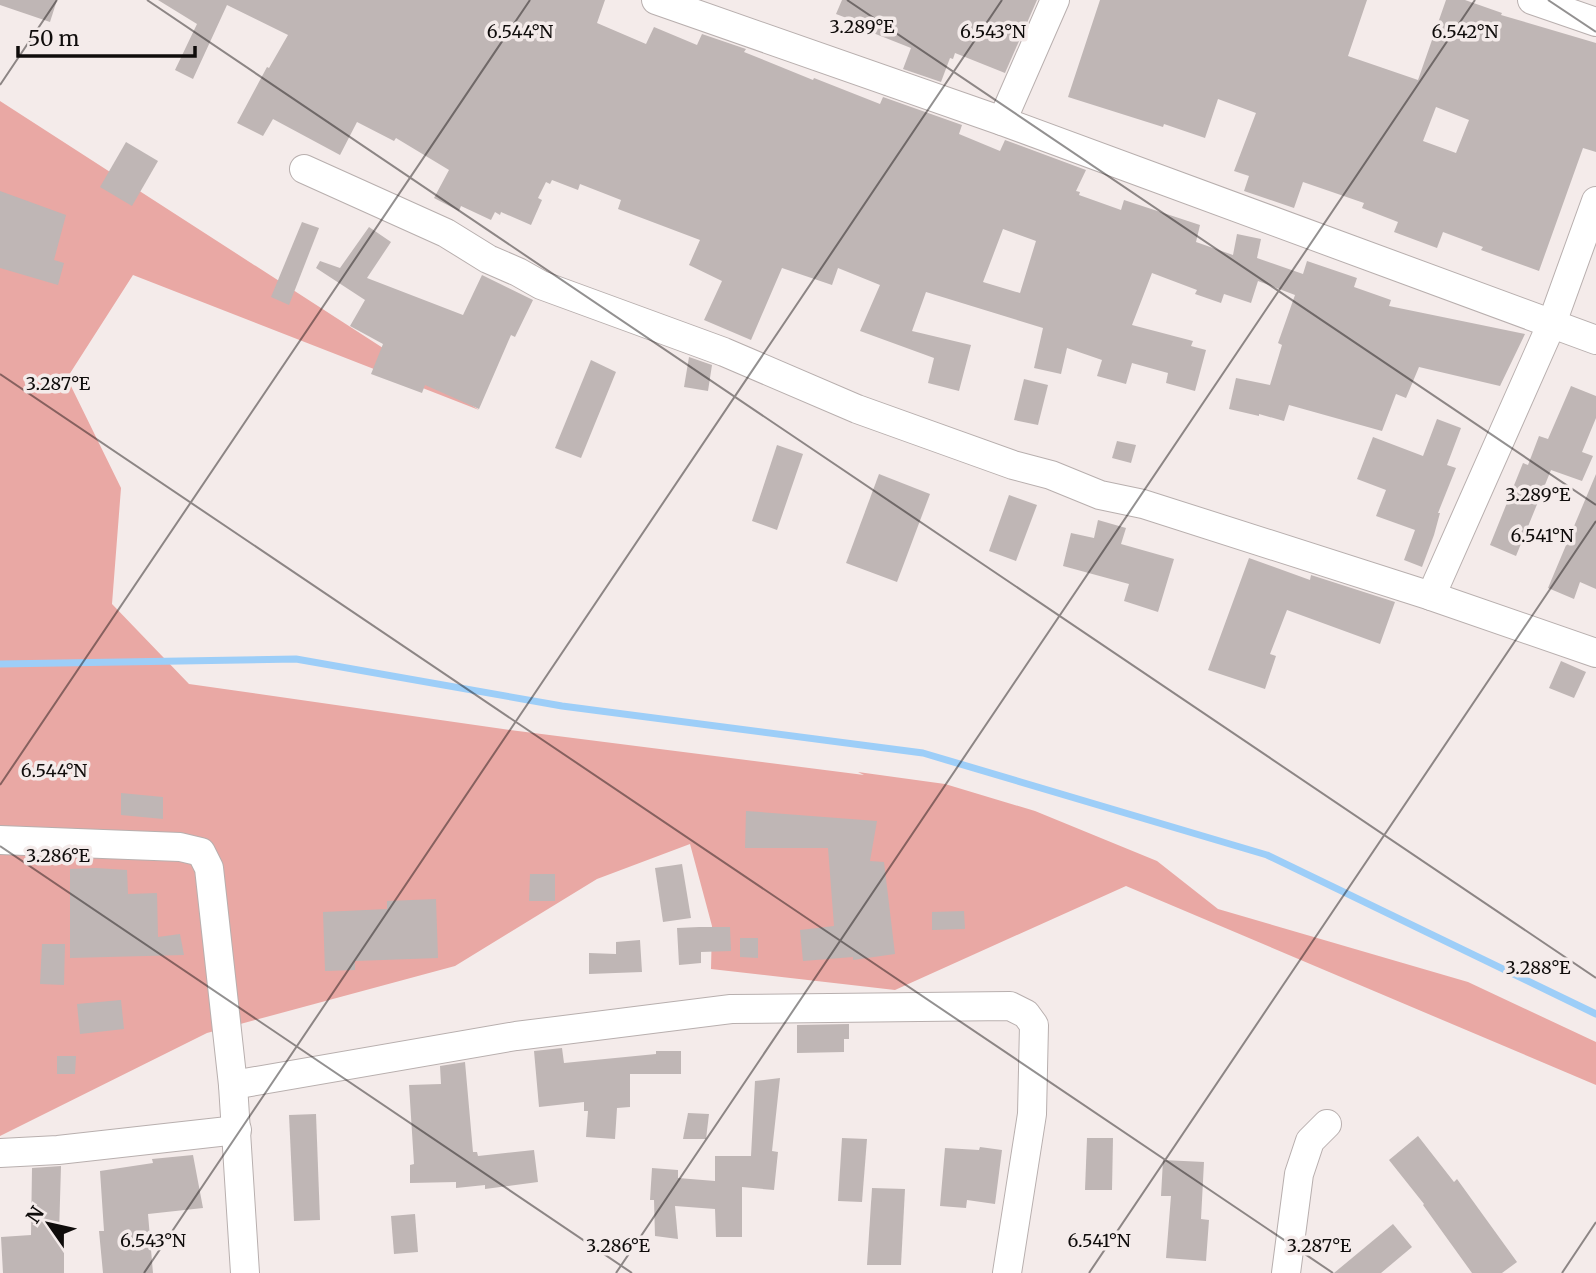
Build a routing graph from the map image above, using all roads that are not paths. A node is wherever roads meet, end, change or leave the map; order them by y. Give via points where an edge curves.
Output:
1 (656, 0) edge
2 (1055, 0) edge
3 (1532, 0) edge
4 (1596, 22) edge
5 (1002, 121) junction
6 (304, 169) dead end
7 (1596, 201) edge
8 (1552, 323) junction
9 (1596, 340) edge
10 (1431, 596) junction
11 (1596, 653) edge
12 (0, 840) edge
13 (233, 1085) junction
14 (1327, 1124) dead end
15 (237, 1130) junction
16 (0, 1153) edge
17 (245, 1273) edge
18 (1007, 1273) edge
19 (1286, 1273) edge

1 - 5 street
2 - 5 street
3 - 4 street
5 - 8 street
6 - 10 street via 446,233 541,285 724,352 857,409 1100,495 1143,504
7 - 8 street
8 - 9 street
8 - 10 street
10 - 11 street
12 - 13 street via 201,852 209,868
13 - 15 street
13 - 18 street via 516,1036 731,1009 1010,1006 1026,1014 1034,1025 1032,1114
14 - 19 street via 1310,1141 1299,1174
15 - 16 street
15 - 17 street

